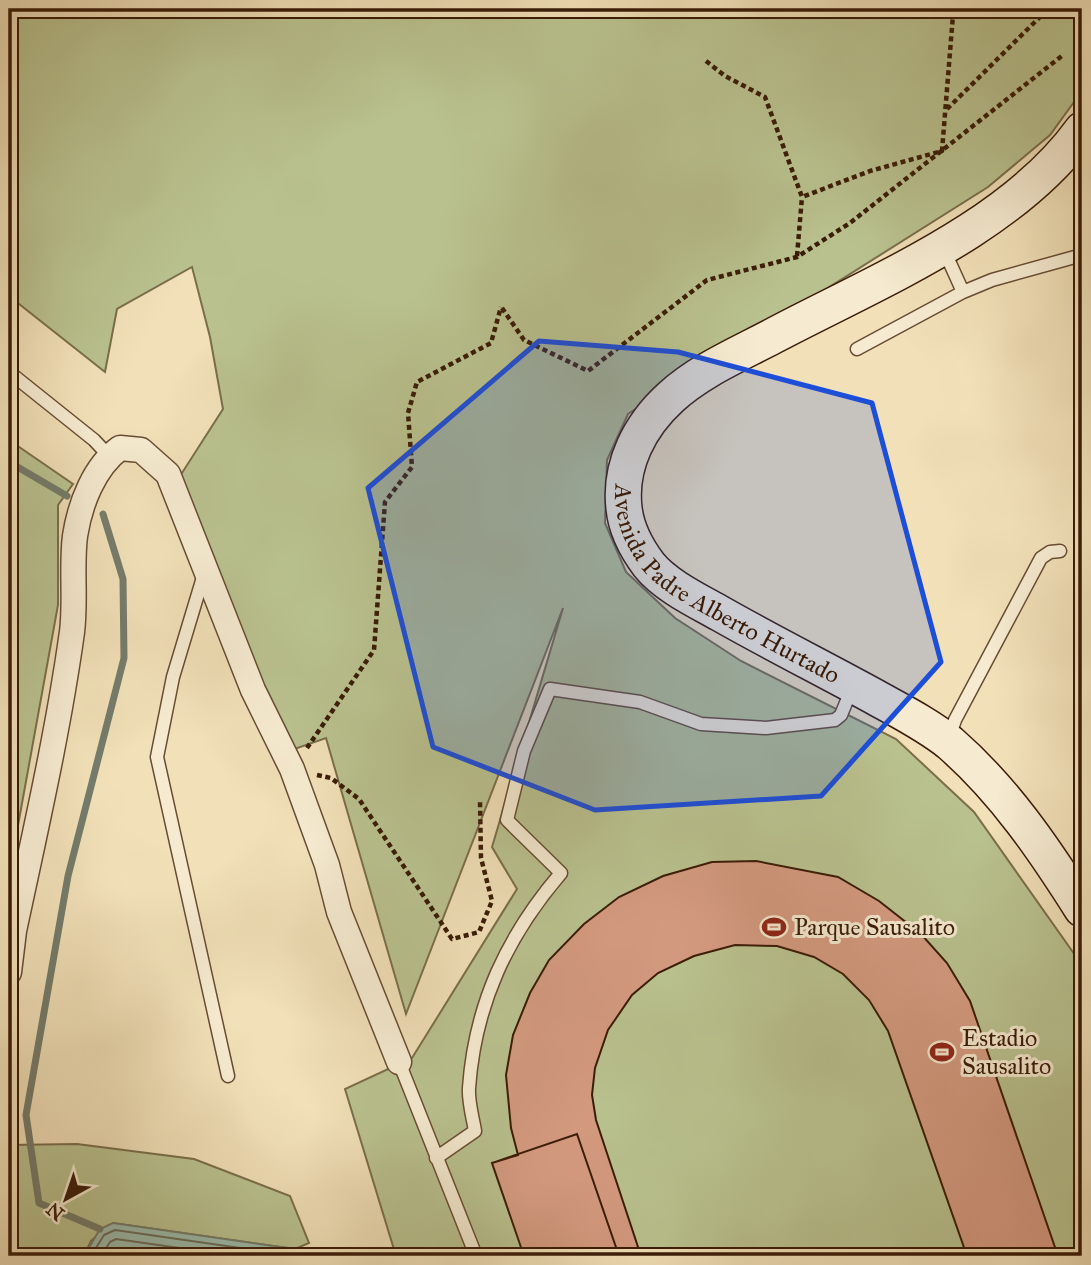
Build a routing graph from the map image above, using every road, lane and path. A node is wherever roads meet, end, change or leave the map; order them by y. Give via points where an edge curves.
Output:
1 (966, 9) edge
2 (1048, 9) edge
3 (1063, 55) dead end
4 (706, 61) dead end
5 (945, 111) junction
6 (1082, 130) edge
7 (942, 151) junction
8 (802, 197) junction
9 (942, 246) junction
10 (1082, 255) edge
11 (797, 257) junction
12 (963, 292) junction
13 (858, 349) dead end
14 (9, 372) edge
15 (109, 456) junction
16 (1060, 551) dead end
17 (206, 567) junction
18 (853, 685) junction
19 (948, 741) junction
20 (292, 769) junction
21 (480, 801) dead end
22 (1082, 909) edge
23 (9, 972) edge
24 (399, 1062) joint
25 (228, 1076) dead end
26 (436, 1158) junction
27 (476, 1256) edge

1 - 5 path via 953,15
2 - 5 path
3 - 7 path
4 - 8 path via 765,97
5 - 7 path
6 - 9 main road, Avenida Padre Alberto Hurtado via 1059,161 1012,204
7 - 8 path via 870,170
7 - 11 path via 850,223
8 - 11 path
9 - 12 lane
9 - 18 main road, Avenida Padre Alberto Hurtado via 718,365 673,395 650,419 632,448 623,483 632,537 650,567 688,595
10 - 12 lane
11 - 20 path via 706,280 588,371 524,340 501,307 491,343 417,382 408,413 412,467 385,502 374,650
12 - 13 lane
14 - 15 lane
15 - 17 street via 120,448 141,450 168,474
15 - 23 street via 88,491 75,537 76,606 65,684
16 - 19 lane via 1041,558
17 - 20 street via 253,690
17 - 25 lane via 173,677 157,757
18 - 19 main road, Avenida Padre Alberto Hurtado
18 - 26 lane via 835,720 766,728 701,724 640,702 550,689 524,751 507,820 561,873 502,956 476,1031 469,1090 475,1131
19 - 22 main road, Avenida Padre Alberto Hurtado via 1029,828
20 - 21 path via 331,778 359,799 452,939 479,932 492,901 481,858
20 - 24 street via 339,912
24 - 26 lane
26 - 27 lane

